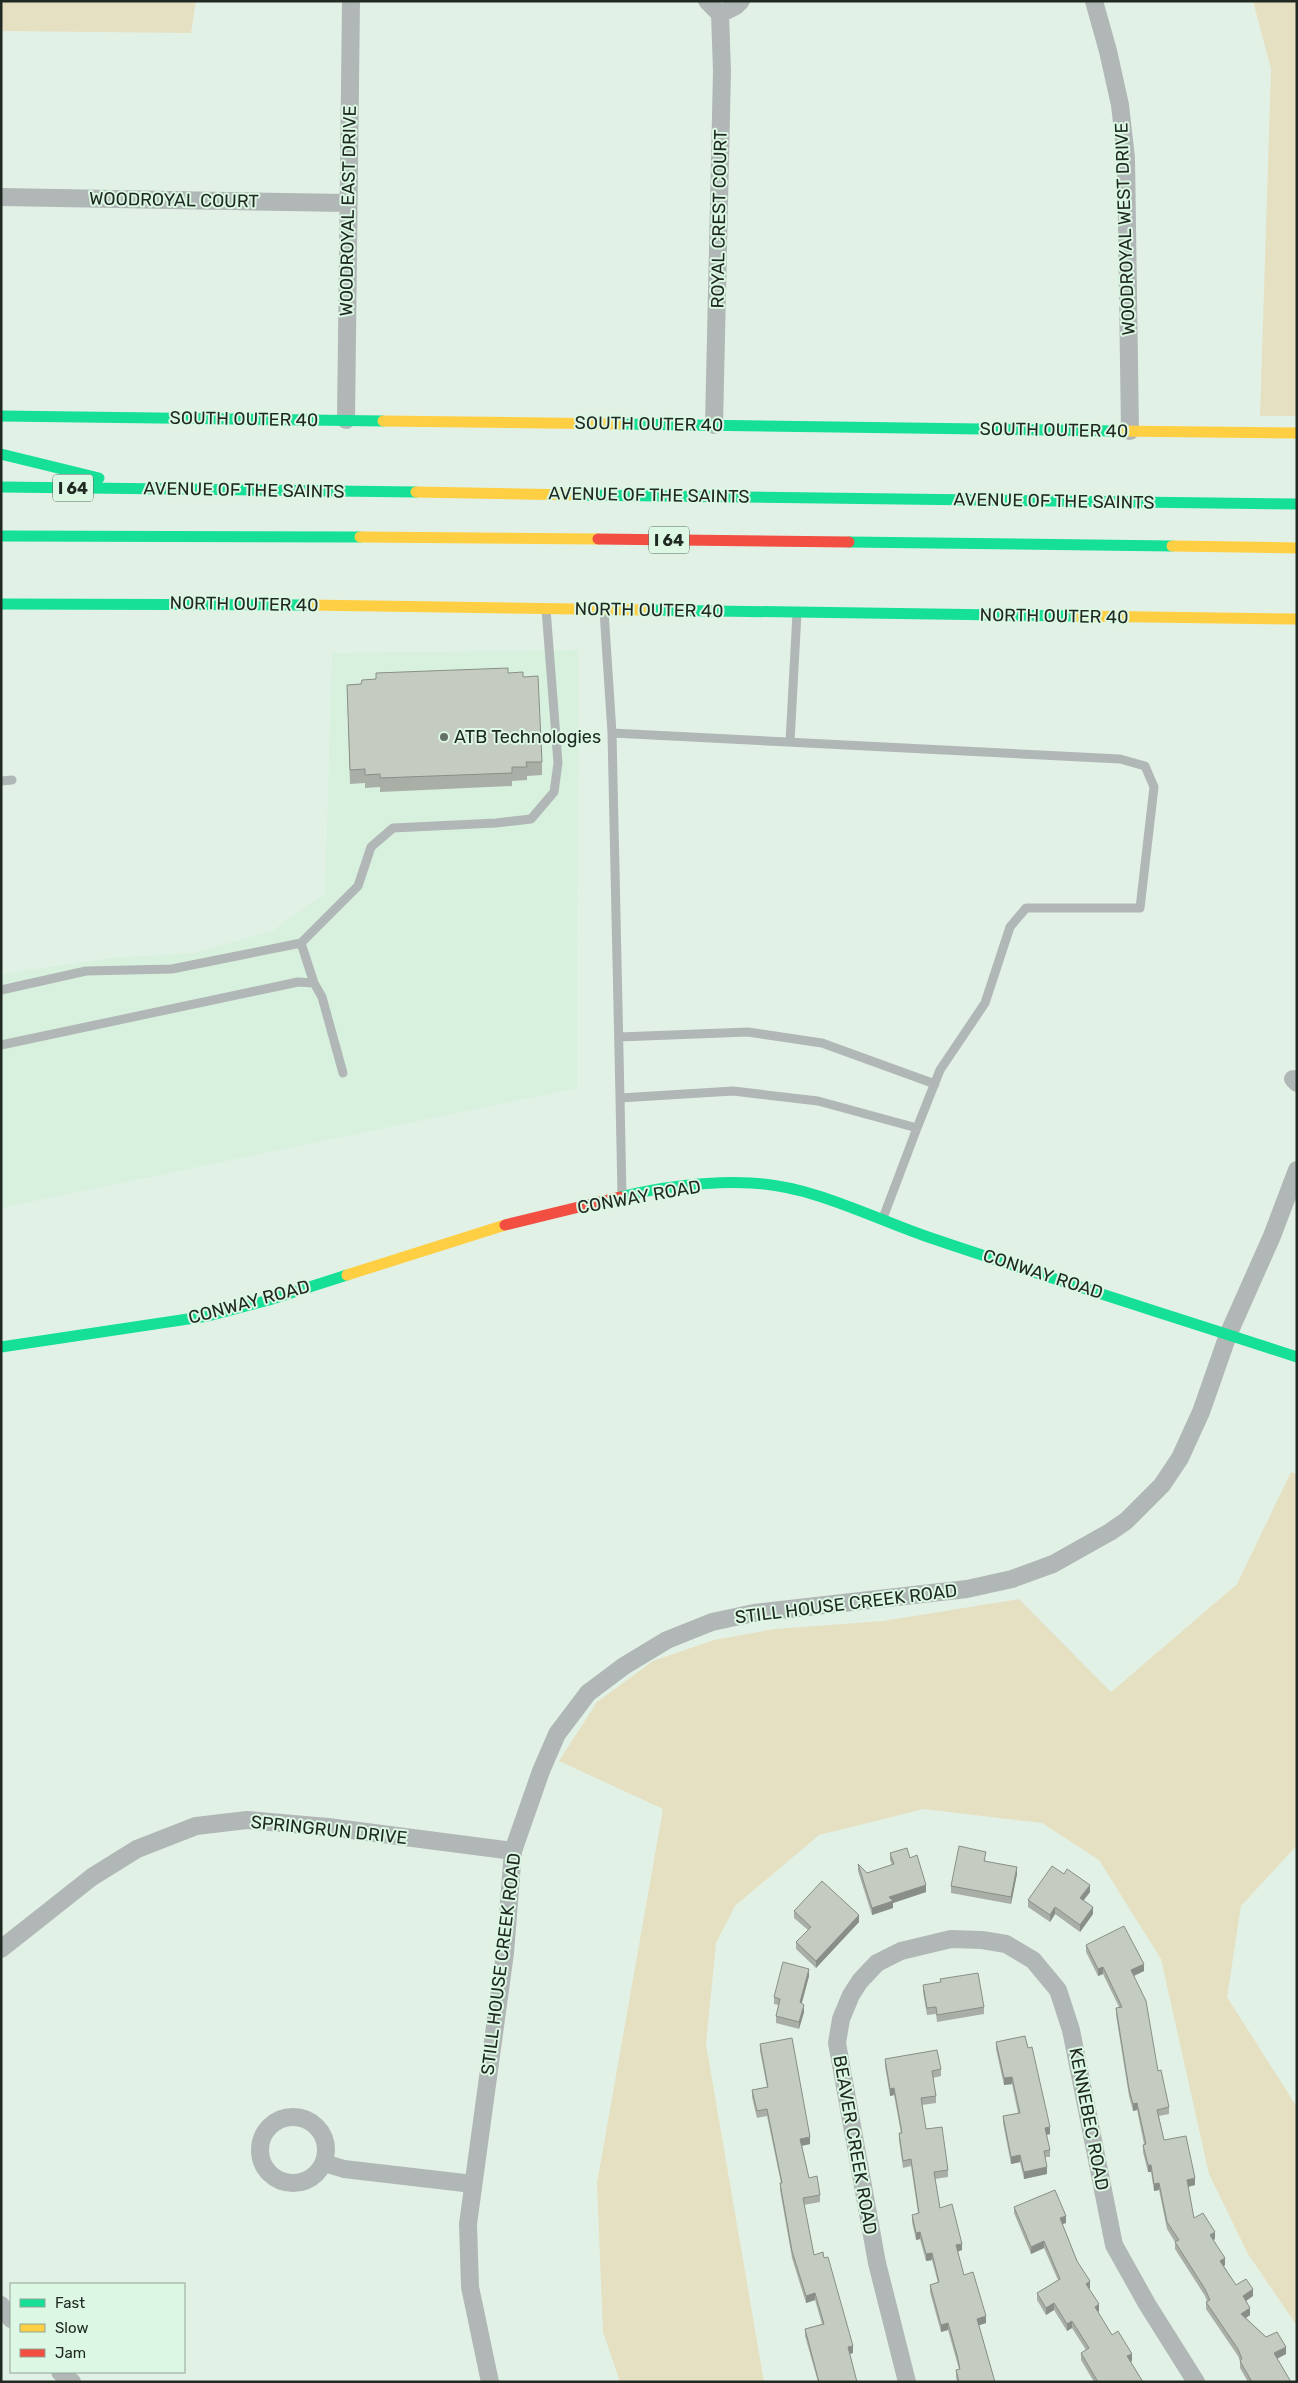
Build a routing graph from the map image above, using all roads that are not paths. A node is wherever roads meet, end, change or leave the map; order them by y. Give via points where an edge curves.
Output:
1 (351, 1) edge
2 (707, 1) edge
3 (741, 1) edge
4 (1094, 1) edge
5 (720, 14) junction
6 (1, 197) edge
7 (347, 203) junction
8 (1, 416) edge
9 (346, 420) junction
10 (714, 425) junction
11 (1130, 431) junction
12 (1297, 433) edge
13 (1, 454) edge
14 (1, 487) edge
15 (144, 489) junction
16 (1297, 504) edge
17 (1, 536) edge
18 (40, 537) junction
19 (1, 546) edge
20 (1297, 548) edge
21 (1, 604) edge
22 (546, 609) junction
23 (604, 609) junction
24 (797, 613) junction
25 (1297, 619) edge
26 (612, 733) junction
27 (790, 742) junction
28 (12, 780) dead end
29 (1, 781) edge
30 (301, 943) junction
31 (314, 983) junction
32 (1, 990) edge
33 (618, 1038) junction
34 (1, 1044) edge
35 (343, 1073) dead end
36 (935, 1084) junction
37 (620, 1098) junction
38 (917, 1128) junction
39 (1297, 1170) edge
40 (622, 1196) junction
41 (883, 1218) junction
42 (1228, 1335) junction
43 (1, 1347) edge
44 (1297, 1357) edge
45 (513, 1851) junction
46 (922, 1945) joint
47 (1, 1949) edge
48 (324, 2163) dead end
49 (473, 2184) junction
50 (1, 2305) edge
51 (10, 2318) edge
52 (61, 2373) edge
53 (72, 2382) edge
54 (490, 2382) edge
55 (907, 2382) edge
56 (1196, 2382) edge

1 - 7 street, WOODROYAL EAST DRIVE
2 - 5 street
3 - 5 street
4 - 11 street, WOODROYAL WEST DRIVE via 1120,105 1126,158
5 - 10 street, ROYAL CREST COURT
6 - 7 street, WOODROYAL COURT
7 - 9 street, WOODROYAL EAST DRIVE
8 - 9 main road, SOUTH OUTER 40
9 - 10 main road, SOUTH OUTER 40
10 - 11 main road, SOUTH OUTER 40
11 - 12 main road, SOUTH OUTER 40
13 - 15 main road
14 - 15 main road, AVENUE OF THE SAINTS / I 64
15 - 16 main road, AVENUE OF THE SAINTS / I 64
17 - 18 main road, I 64
18 - 19 main road
18 - 20 main road, I 64 via 448,537
21 - 22 main road, NORTH OUTER 40 via 183,603
22 - 23 main road, NORTH OUTER 40
22 - 30 lane via 558,763 554,792 530,818 496,823 393,828 371,847 358,886
23 - 24 main road, NORTH OUTER 40
23 - 26 lane
24 - 25 main road, NORTH OUTER 40
24 - 27 lane
26 - 27 lane
26 - 33 lane
27 - 36 lane via 1120,759 1146,766 1154,788 1140,908 1026,908 1010,927 985,1003 940,1070
28 - 29 lane
30 - 31 lane
30 - 32 lane via 172,970 86,971
31 - 34 lane via 298,982
31 - 35 lane via 322,997
33 - 36 lane via 748,1032 822,1043
33 - 37 lane
36 - 38 lane
37 - 38 lane via 733,1091 818,1101
37 - 40 lane
38 - 41 lane
39 - 42 street, STILL HOUSE CREEK ROAD
40 - 41 main road, CONWAY ROAD via 681,1186 751,1182 791,1188
40 - 43 main road, CONWAY ROAD via 481,1231 269,1300 208,1316
41 - 42 main road, CONWAY ROAD via 928,1237
42 - 44 main road, CONWAY ROAD
42 - 45 street, STILL HOUSE CREEK ROAD via 1201,1412 1180,1458 1162,1484 1126,1521 1053,1564 1012,1579 967,1589 754,1612 712,1622 667,1640 588,1693 557,1734
45 - 47 street, SPRINGRUN DRIVE via 247,1820 196,1826 137,1849 92,1877
45 - 49 street, STILL HOUSE CREEK ROAD via 505,1953
46 - 55 street, BEAVER CREEK ROAD via 877,1963 860,1981 841,2019 837,2043 877,2263
46 - 56 street, KENNEBEC ROAD via 951,1939 1006,1944 1034,1960 1058,1990 1071,2030 1114,2245
48 - 49 street via 344,2169
49 - 54 street, STILL HOUSE CREEK ROAD via 468,2224 470,2287
50 - 51 street
52 - 53 street

